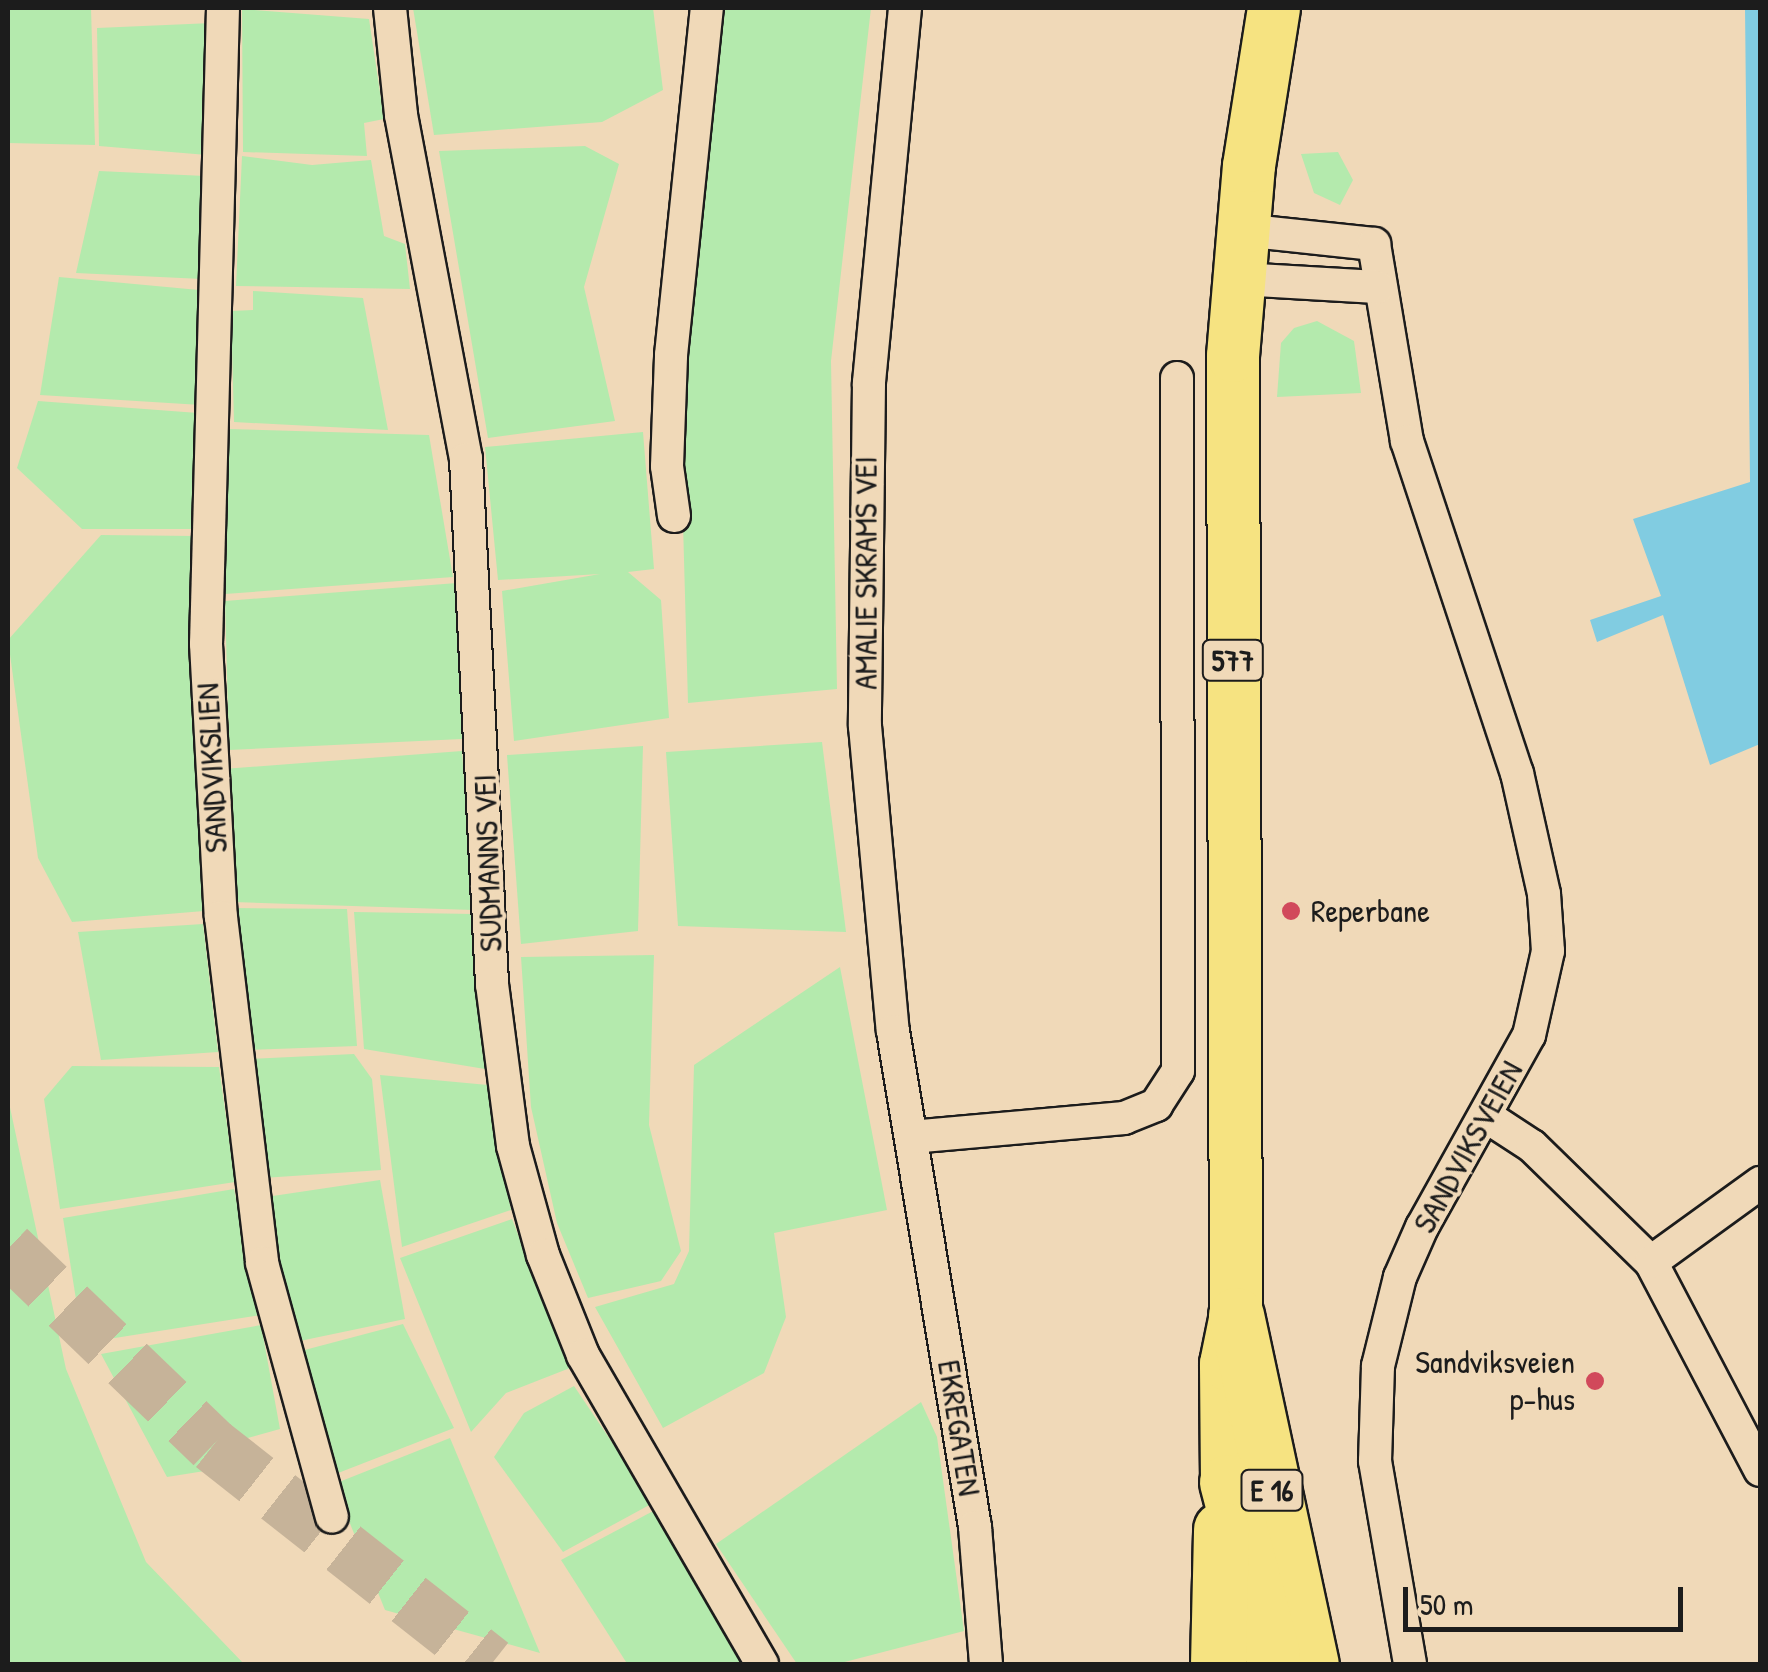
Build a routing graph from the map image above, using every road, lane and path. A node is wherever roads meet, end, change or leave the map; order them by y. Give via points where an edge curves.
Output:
1 (223, 8) edge
2 (390, 8) edge
3 (708, 8) edge
4 (905, 8) edge
5 (1274, 8) edge
6 (1241, 255) junction
7 (1378, 286) junction
8 (1177, 378) dead end
9 (674, 516) dead end
10 (1490, 1118) junction
11 (911, 1137) junction
12 (1760, 1184) edge
13 (929, 1238) joint
14 (1651, 1262) junction
15 (1236, 1314) junction
16 (1760, 1470) edge
17 (1228, 1482) junction
18 (332, 1517) dead end
19 (762, 1664) edge
20 (986, 1664) edge
21 (1218, 1664) edge
22 (1275, 1664) edge
23 (1311, 1664) edge
24 (1410, 1664) edge

1 - 18 street, SANDVIKSLIEN via 206,644 220,917 262,1263
2 - 19 street, SUDMANNS VEI via 401,115 466,459 492,984 513,1146 543,1255 583,1355
3 - 9 street via 671,355 666,466
4 - 11 street, AMALIE SKRAMS VEI via 869,383 864,658 878,896
5 - 6 main road, 577
6 - 7 street
6 - 7 street, SANDVIKSVEIEN via 1374,244
6 - 15 main road, 577 via 1232,356
7 - 10 street, SANDVIKSVEIEN via 1407,441 1517,773 1544,894 1544,983 1529,1035
8 - 11 street via 1178,1071 1156,1105 1124,1118
10 - 14 street via 1532,1146
10 - 24 street, SANDVIKSVEIEN via 1422,1227 1400,1277 1378,1366 1375,1461
11 - 13 street, AMALIE SKRAMS VEI
12 - 14 street
13 - 20 street, EKREGATEN via 986,1618
14 - 16 street
15 - 17 main road, 577 via 1226,1364
15 - 23 highway, E 16
17 - 21 highway, E 16
17 - 22 highway, E 16

